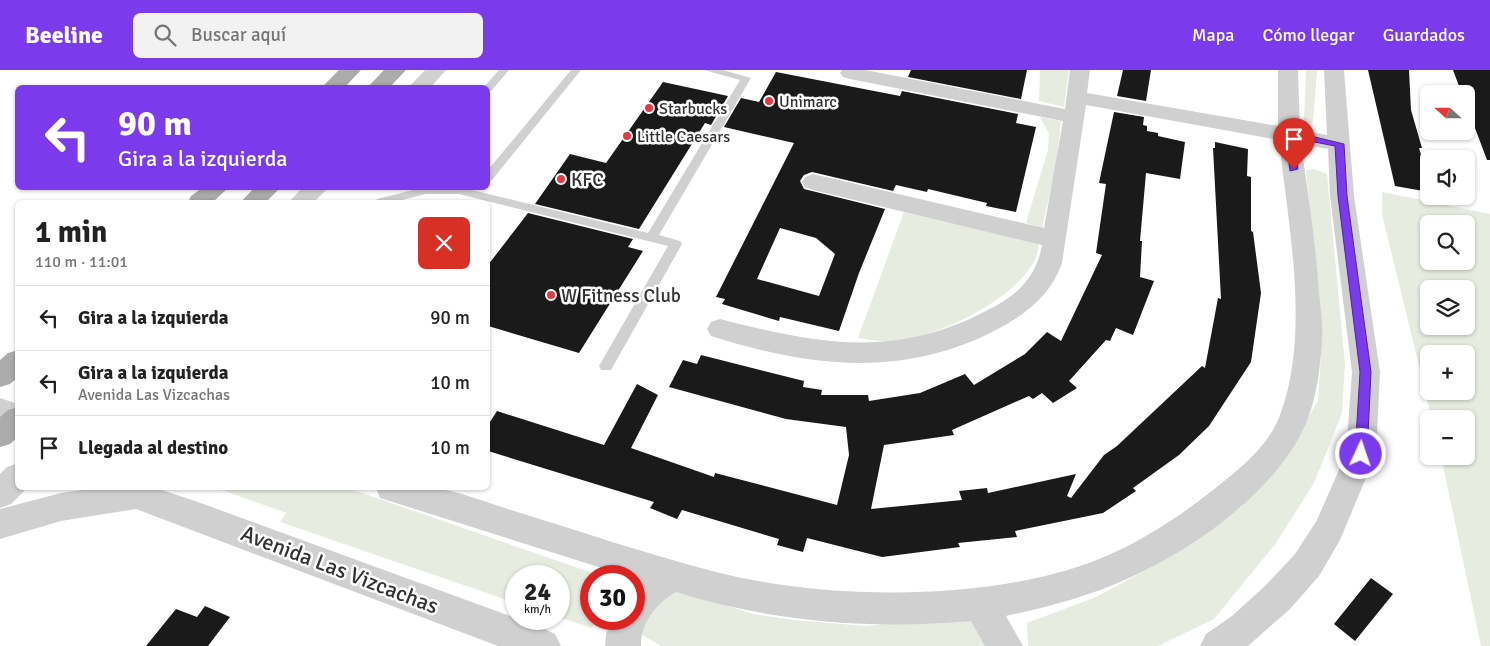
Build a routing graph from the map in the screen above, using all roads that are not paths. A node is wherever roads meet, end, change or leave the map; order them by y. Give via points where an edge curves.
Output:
1 (351, 70) edge
2 (396, 70) edge
3 (436, 70) edge
4 (504, 70) edge
5 (576, 70) edge
6 (709, 70) edge
7 (1080, 70) edge
8 (1288, 70) edge
9 (1334, 70) edge
10 (850, 73) dead end
11 (334, 85) edge
12 (380, 85) edge
13 (421, 85) edge
14 (490, 86) edge
15 (1075, 107) junction
16 (1290, 134) junction
17 (1339, 144) junction
18 (490, 174) edge
19 (814, 182) dead end
20 (214, 190) edge
21 (266, 190) edge
22 (314, 190) edge
23 (391, 190) edge
24 (426, 190) edge
25 (426, 190) edge
26 (459, 190) edge
27 (459, 190) edge
28 (476, 190) edge
29 (201, 200) edge
30 (254, 200) edge
31 (302, 200) edge
32 (382, 200) edge
33 (388, 200) edge
34 (651, 238) junction
35 (1054, 239) junction
36 (720, 328) dead end
37 (15, 364) edge
38 (606, 366) dead end
39 (0, 376) edge
40 (0, 410) edge
41 (15, 417) edge
42 (15, 421) edge
43 (0, 435) edge
44 (15, 479) edge
45 (397, 490) edge
46 (126, 491) edge
47 (0, 494) edge
48 (0, 524) edge
49 (673, 576) junction
50 (645, 598) edge
51 (980, 604) junction
52 (625, 630) edge
53 (543, 646) edge
54 (622, 646) edge
55 (1005, 646) edge
56 (1218, 646) edge

1 - 11 main road
2 - 12 main road
3 - 13 street
4 - 14 lane
5 - 18 lane
6 - 34 lane via 746,78
7 - 15 street
8 - 16 street via 1286,87
9 - 17 street
10 - 15 street
15 - 16 street
15 - 35 street
16 - 17 street
16 - 51 street via 1306,274 1308,342 1294,417 1274,449 1249,479 1217,508 1179,535 1137,558 1080,581 1036,594
17 - 56 street via 1342,196 1366,372 1361,454 1330,530 1306,564 1278,597 1244,628
19 - 35 street
20 - 29 main road
21 - 30 main road
22 - 31 street
23 - 32 lane
24 - 33 lane
25 - 26 lane
27 - 28 lane
28 - 34 lane
34 - 38 lane via 676,244
35 - 36 street via 1047,272 1032,292 975,330 932,344 868,354 820,352
37 - 39 main road
40 - 41 street
42 - 43 main road
44 - 47 street
45 - 49 street
46 - 48 street, Avenida Las Vizcachas
46 - 53 street, Avenida Las Vizcachas
49 - 50 street via 656,585
49 - 51 street via 765,600 813,606 916,610
51 - 55 street
52 - 54 street

